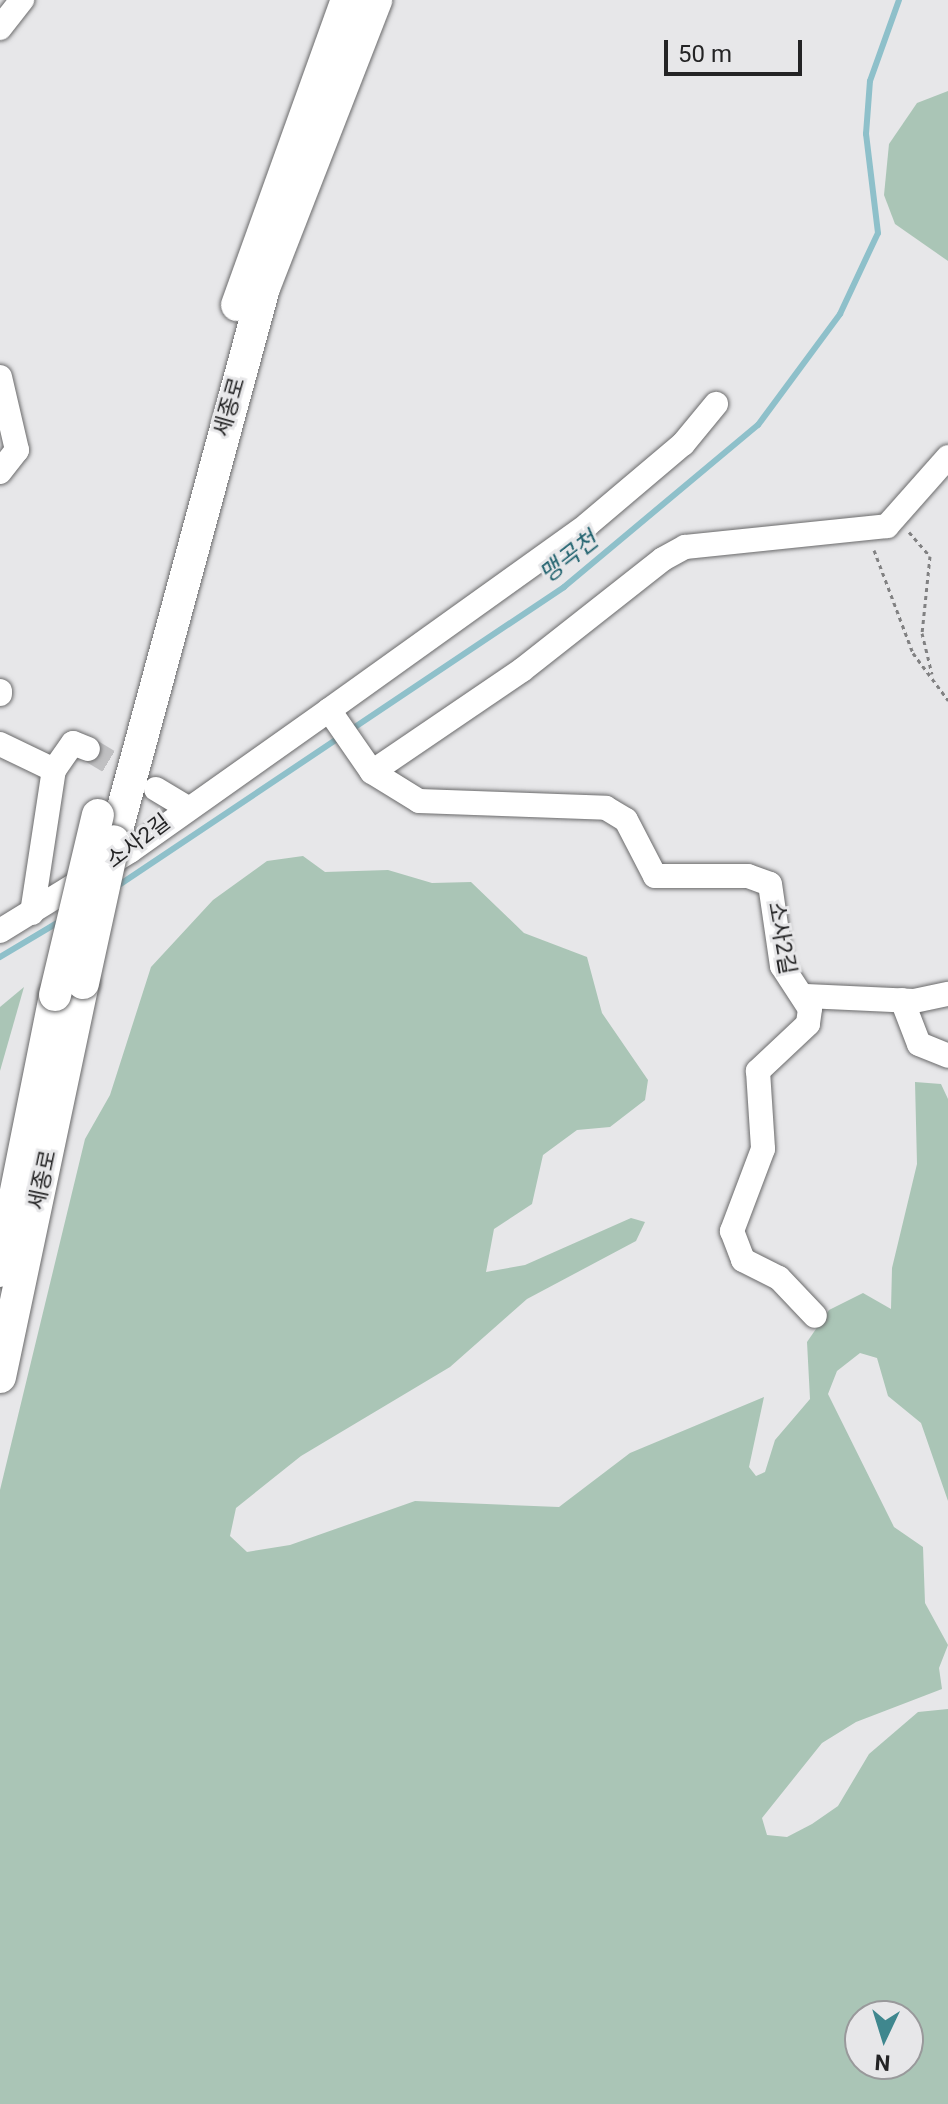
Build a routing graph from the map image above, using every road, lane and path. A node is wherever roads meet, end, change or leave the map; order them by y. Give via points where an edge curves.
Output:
1 (22, 0) edge
2 (347, 0) edge
3 (376, 0) edge
4 (0, 28) edge
5 (0, 377) edge
6 (716, 404) dead end
7 (948, 457) edge
8 (0, 472) edge
9 (896, 518) junction
10 (868, 531) junction
11 (933, 678) junction
12 (948, 700) edge
13 (332, 714) junction
14 (0, 744) edge
15 (88, 749) dead end
16 (370, 768) junction
17 (54, 770) junction
18 (156, 789) tunnel mouth
19 (186, 807) junction
20 (108, 821) junction
21 (32, 913) junction
22 (0, 931) edge
23 (69, 989) junction
24 (948, 994) edge
25 (806, 996) junction
26 (902, 1000) junction
27 (948, 1056) edge
28 (0, 1271) edge
29 (815, 1316) dead end
30 (0, 1377) edge

1 - 4 street
2 - 20 main road, 세종로 via 245,277
3 - 20 main road, 세종로 via 264,288
5 - 8 street via 17,450
6 - 13 street via 683,444 587,525
7 - 9 street
9 - 10 street
9 - 11 path via 930,556 922,633
10 - 11 path via 913,653
10 - 16 street via 685,547
11 - 12 path
13 - 16 street, 소사2길
13 - 19 street, 소사2길
14 - 17 street
15 - 17 street via 73,743
16 - 25 street, 소사2길 via 419,801 585,803 617,812 645,868 667,881 761,879 776,898 786,979
17 - 21 street
18 - 19 street
19 - 21 street, 소사2길
20 - 23 main road, bridge
21 - 22 street, 소사2길
23 - 28 main road, 세종로
23 - 30 main road, 세종로
24 - 26 street
25 - 26 street
25 - 29 street, 소사2길 via 808,1024 758,1071 763,1149 732,1231 743,1260 779,1278
26 - 27 street via 919,1044

